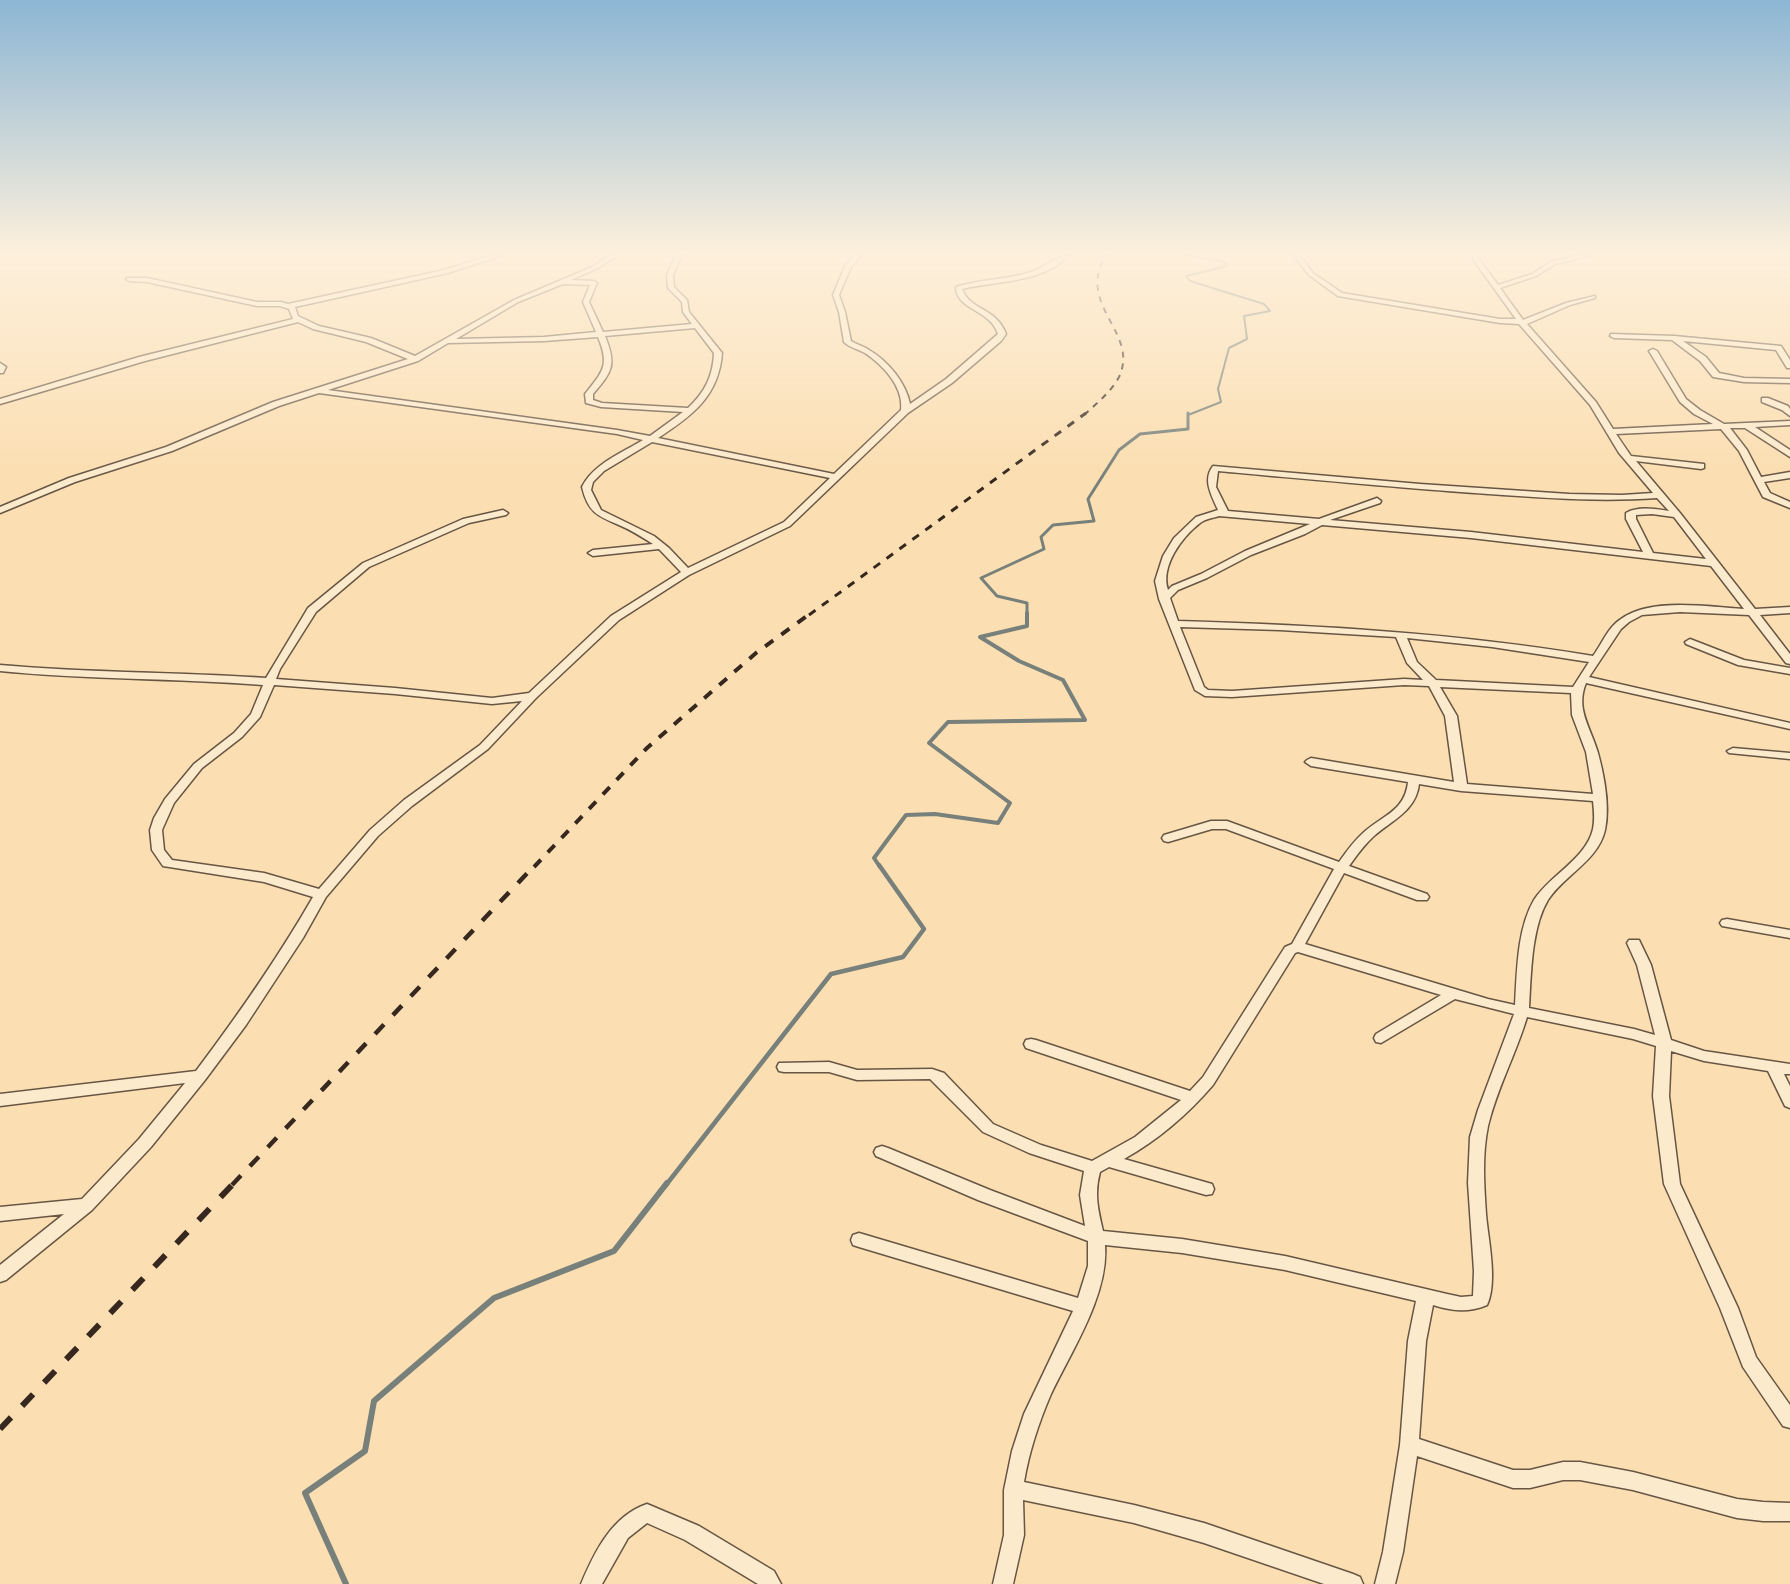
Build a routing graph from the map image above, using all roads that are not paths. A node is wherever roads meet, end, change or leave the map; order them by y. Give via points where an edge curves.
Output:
1 (262, 329) edge
2 (322, 329) edge
3 (466, 329) edge
4 (596, 329) edge
5 (661, 329) edge
6 (700, 329) edge
7 (845, 329) edge
8 (1000, 329) edge
9 (1527, 329) edge
10 (598, 334) junction
11 (1614, 336) dead end
12 (1674, 338) junction
13 (445, 341) junction
14 (1653, 351) dead end
15 (415, 359) junction
16 (0, 364) edge
17 (1790, 366) edge
18 (0, 371) edge
19 (1790, 381) edge
20 (319, 390) junction
21 (1790, 400) edge
22 (0, 402) edge
23 (688, 410) junction
24 (905, 411) junction
25 (1790, 414) edge
26 (1790, 423) edge
27 (1748, 426) junction
28 (1725, 428) junction
29 (1611, 432) junction
30 (650, 438) junction
31 (1790, 454) edge
32 (1628, 458) junction
33 (1701, 466) dead end
34 (1790, 475) edge
35 (837, 477) junction
36 (1758, 480) junction
37 (1659, 495) junction
38 (1377, 501) dead end
39 (4, 505) edge
40 (1790, 505) edge
41 (503, 513) dead end
42 (1224, 513) junction
43 (1677, 515) junction
44 (1318, 523) junction
45 (661, 546) junction
46 (593, 553) dead end
47 (1649, 555) junction
48 (1714, 563) junction
49 (686, 573) junction
50 (1164, 599) junction
51 (1790, 610) edge
52 (1752, 614) junction
53 (1174, 624) junction
54 (1400, 635) junction
55 (1690, 642) dead end
56 (1596, 660) junction
57 (1790, 661) edge
58 (0, 668) edge
59 (16, 670) junction
60 (1790, 671) edge
61 (0, 677) edge
62 (268, 682) junction
63 (1432, 682) junction
64 (1580, 685) junction
65 (532, 696) junction
66 (492, 701) junction
67 (506, 724) junction
68 (1790, 726) edge
69 (1733, 751) dead end
70 (1790, 756) edge
71 (1311, 762) dead end
72 (1414, 778) junction
73 (1461, 788) junction
74 (1598, 798) junction
75 (1168, 838) dead end
76 (1343, 866) junction
77 (321, 895) junction
78 (1422, 897) dead end
79 (1727, 922) dead end
80 (1790, 934) edge
81 (1634, 943) dead end
82 (1297, 947) junction
83 (1453, 994) junction
84 (1522, 1011) junction
85 (1381, 1038) dead end
86 (1664, 1043) junction
87 (1031, 1044) dead end
88 (784, 1068) dead end
89 (1782, 1069) edge
90 (200, 1076) junction
91 (1194, 1098) junction
92 (0, 1100) edge
93 (1790, 1102) edge
94 (882, 1152) dead end
95 (1108, 1161) junction
96 (1093, 1168) junction
97 (1206, 1189) dead end
98 (86, 1205) junction
99 (0, 1214) edge
100 (1097, 1237) junction
101 (859, 1240) dead end
102 (0, 1275) edge
103 (1426, 1296) junction
104 (1084, 1307) junction
105 (1790, 1419) edge
106 (1409, 1445) junction
107 (1014, 1489) junction
108 (1790, 1512) edge
109 (591, 1584) edge
110 (771, 1584) edge
111 (1003, 1584) edge
112 (1353, 1584) edge
113 (1385, 1584) edge

1 - 22 street via 142,359
2 - 15 street via 353,335
3 - 13 street
4 - 10 street
5 - 10 street
6 - 23 street via 718,354 718,366 712,386
7 - 24 street via 848,342 869,353 901,386 907,400
8 - 24 street via 1001,337 949,381
9 - 29 street via 1593,404
10 - 13 street via 537,340
10 - 23 street via 609,362 589,401
11 - 12 street
12 - 17 street via 1778,348
12 - 19 street via 1703,359 1716,375
13 - 15 street
14 - 28 street via 1683,400
15 - 20 street
16 - 18 street
20 - 30 street
20 - 39 street via 169,449
21 - 25 street via 1765,400
23 - 30 street
24 - 35 street
26 - 27 street
27 - 28 street
27 - 31 street
28 - 29 street
28 - 36 street via 1743,450
29 - 32 street
30 - 35 street
30 - 45 street via 602,469 586,487 598,512
32 - 33 street
32 - 37 street
34 - 36 street
35 - 49 street via 787,524
36 - 40 street via 1769,498
37 - 42 street via 1561,497 1216,468 1212,487
37 - 43 street
38 - 44 street
41 - 62 street via 466,521 362,568 312,610
42 - 44 street
42 - 50 street via 1199,519 1177,540 1161,573
43 - 47 street via 1631,513
43 - 48 street
44 - 47 street
44 - 50 street via 1175,588
45 - 46 street
45 - 49 street
47 - 48 street
48 - 52 street
49 - 65 street via 615,618
50 - 53 street
51 - 52 street
52 - 56 street via 1678,610 1638,614 1622,623
52 - 57 street
53 - 54 street
53 - 63 street via 1199,688 1205,693
54 - 56 street via 1520,646
54 - 63 street via 1412,663
55 - 60 street via 1742,663
56 - 64 street
58 - 59 street
59 - 61 street
59 - 62 street
62 - 66 street
62 - 77 street via 251,722 205,759 169,802 156,830 158,850 168,863 255,874
63 - 64 street
63 - 73 street via 1454,726
64 - 68 street
64 - 74 street via 1576,710 1592,754
65 - 66 street
65 - 67 street
66 - 67 street
67 - 77 street via 473,757 408,803 374,833
69 - 70 street
71 - 72 street
72 - 73 street
72 - 76 street via 1407,804 1373,830
73 - 74 street
74 - 84 street via 1596,839 1539,904 1526,964
75 - 76 street via 1210,825 1227,825
76 - 78 street
76 - 82 street
77 - 90 street via 241,1021
79 - 80 street
81 - 86 street via 1644,965
82 - 83 street
82 - 91 street via 1283,958
83 - 84 street
83 - 85 street
84 - 86 street
84 - 103 street via 1480,1126 1477,1204 1483,1274 1481,1300 1455,1304
86 - 89 street via 1704,1056
86 - 105 street via 1661,1096 1672,1184 1722,1291 1749,1361
87 - 91 street
88 - 96 street via 829,1067 857,1075 932,1074 988,1128
89 - 93 street
90 - 92 street
90 - 98 street via 145,1143
91 - 95 street
94 - 100 street
95 - 96 street
95 - 97 street
96 - 100 street via 1087,1206
98 - 99 street
98 - 102 street
100 - 103 street via 1285,1263
100 - 104 street via 1096,1266
101 - 104 street
103 - 106 street via 1417,1341
104 - 107 street via 1035,1410 1018,1462
106 - 108 street via 1513,1479 1526,1480 1562,1470 1580,1471 1647,1484 1734,1509
106 - 113 street
107 - 111 street via 1014,1532
107 - 112 street via 1204,1533
109 - 110 street via 621,1533 640,1514 647,1513 692,1533

